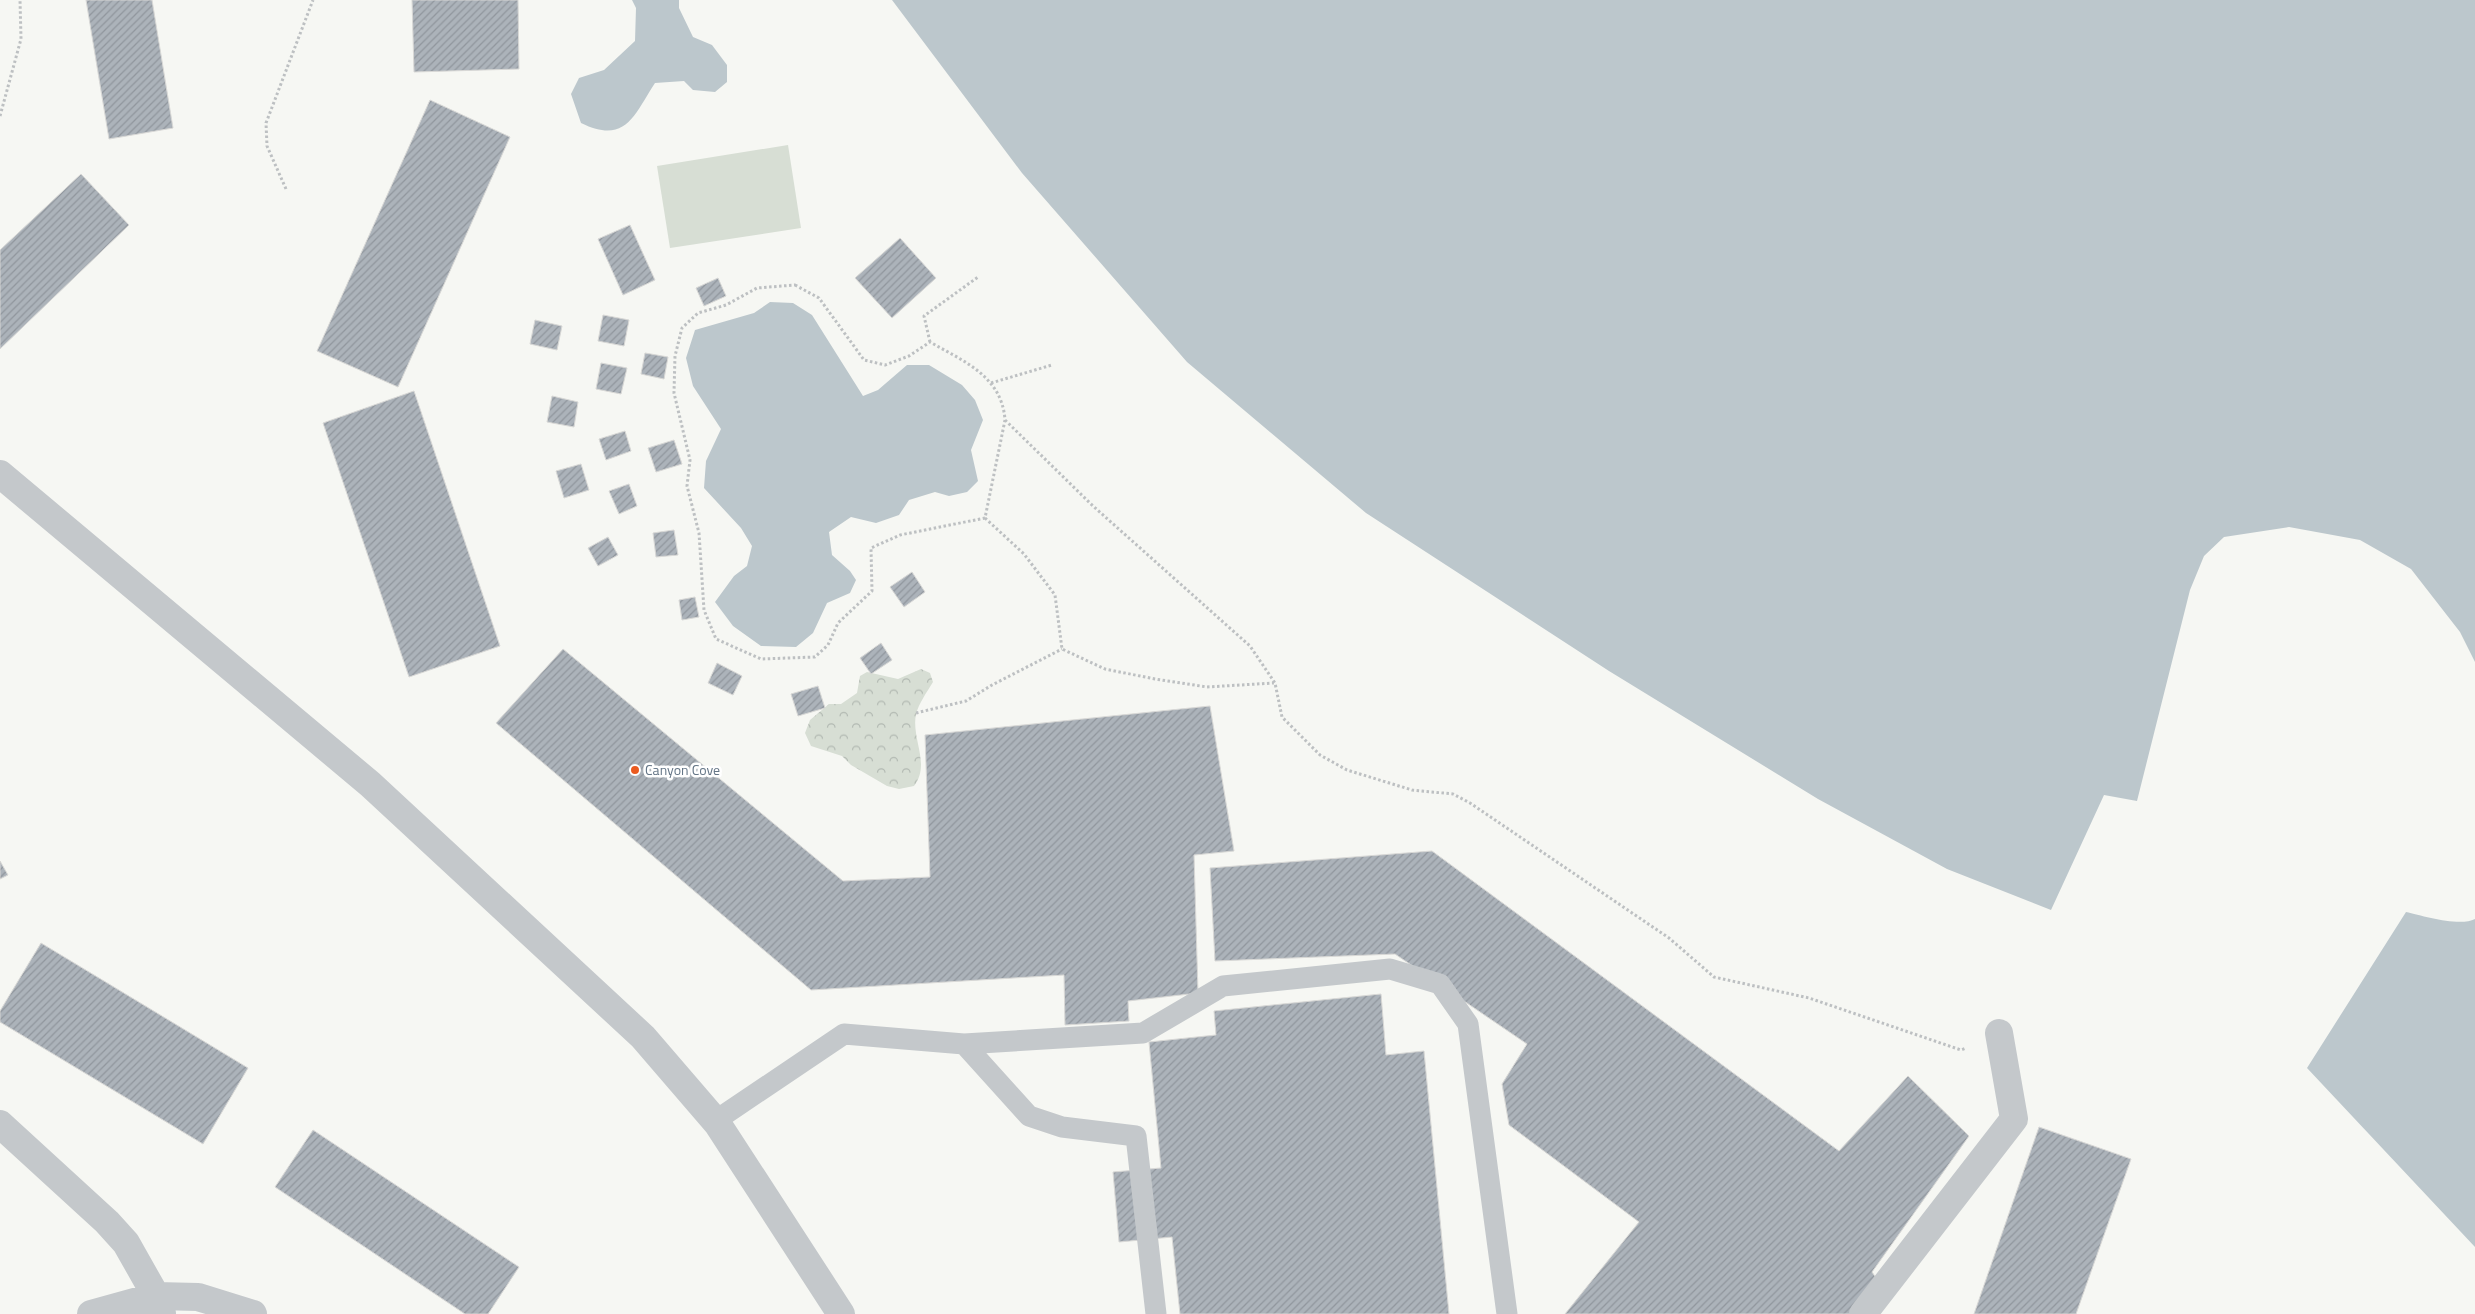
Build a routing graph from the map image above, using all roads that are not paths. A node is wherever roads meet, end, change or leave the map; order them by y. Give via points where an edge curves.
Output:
1 (0, 474) edge
2 (1999, 1033) road end
3 (964, 1044) junction
4 (715, 1121) junction
5 (0, 1124) edge
6 (159, 1305) edge
7 (91, 1314) edge
8 (253, 1314) edge
9 (841, 1314) edge
10 (1156, 1314) edge
11 (1507, 1314) edge
12 (1863, 1314) edge

1 - 4 street via 370,784 643,1037
2 - 12 street via 2014,1119
3 - 4 lane via 844,1034
3 - 10 lane via 1029,1116 1062,1127 1136,1136
3 - 11 lane via 1142,1033 1223,986 1390,969 1440,984 1468,1024
4 - 9 street
5 - 6 street via 126,1242
6 - 7 street
6 - 8 street via 198,1297

